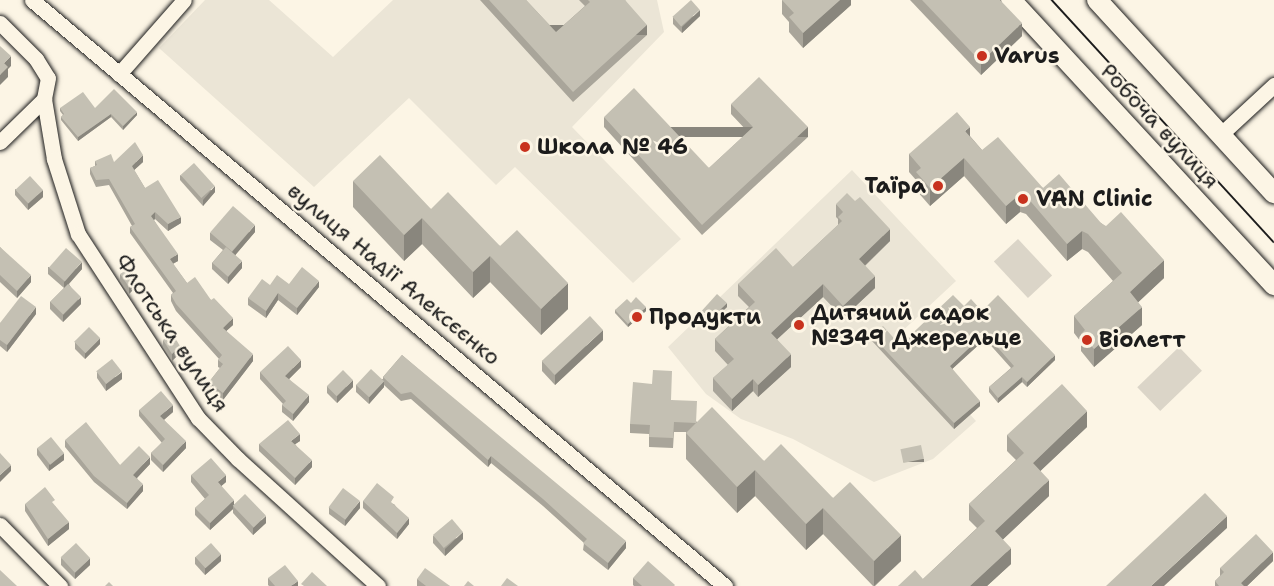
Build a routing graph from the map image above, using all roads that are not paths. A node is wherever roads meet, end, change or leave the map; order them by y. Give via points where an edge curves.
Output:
1 (32, 0) edge
2 (184, 0) edge
3 (1011, 0) edge
4 (1097, 0) edge
5 (0, 23) edge
6 (119, 74) junction
7 (1274, 85) edge
8 (44, 99) junction
9 (1220, 135) junction
10 (0, 142) edge
11 (1274, 193) edge
12 (1274, 285) edge
13 (0, 525) edge
14 (60, 586) edge
15 (378, 586) edge
16 (724, 586) edge

1 - 6 street, вулиця Надії Алексєєнко
2 - 6 street
3 - 12 main road, Робоча вулиця
4 - 9 main road, Робоча вулиця
5 - 8 street, Флотська вулиця via 36,59 48,78
6 - 16 street, вулиця Надії Алексєєнко
7 - 9 street
8 - 10 street
8 - 15 street, Флотська вулиця via 54,159 76,229 198,418
9 - 11 main road, Робоча вулиця
13 - 14 street

